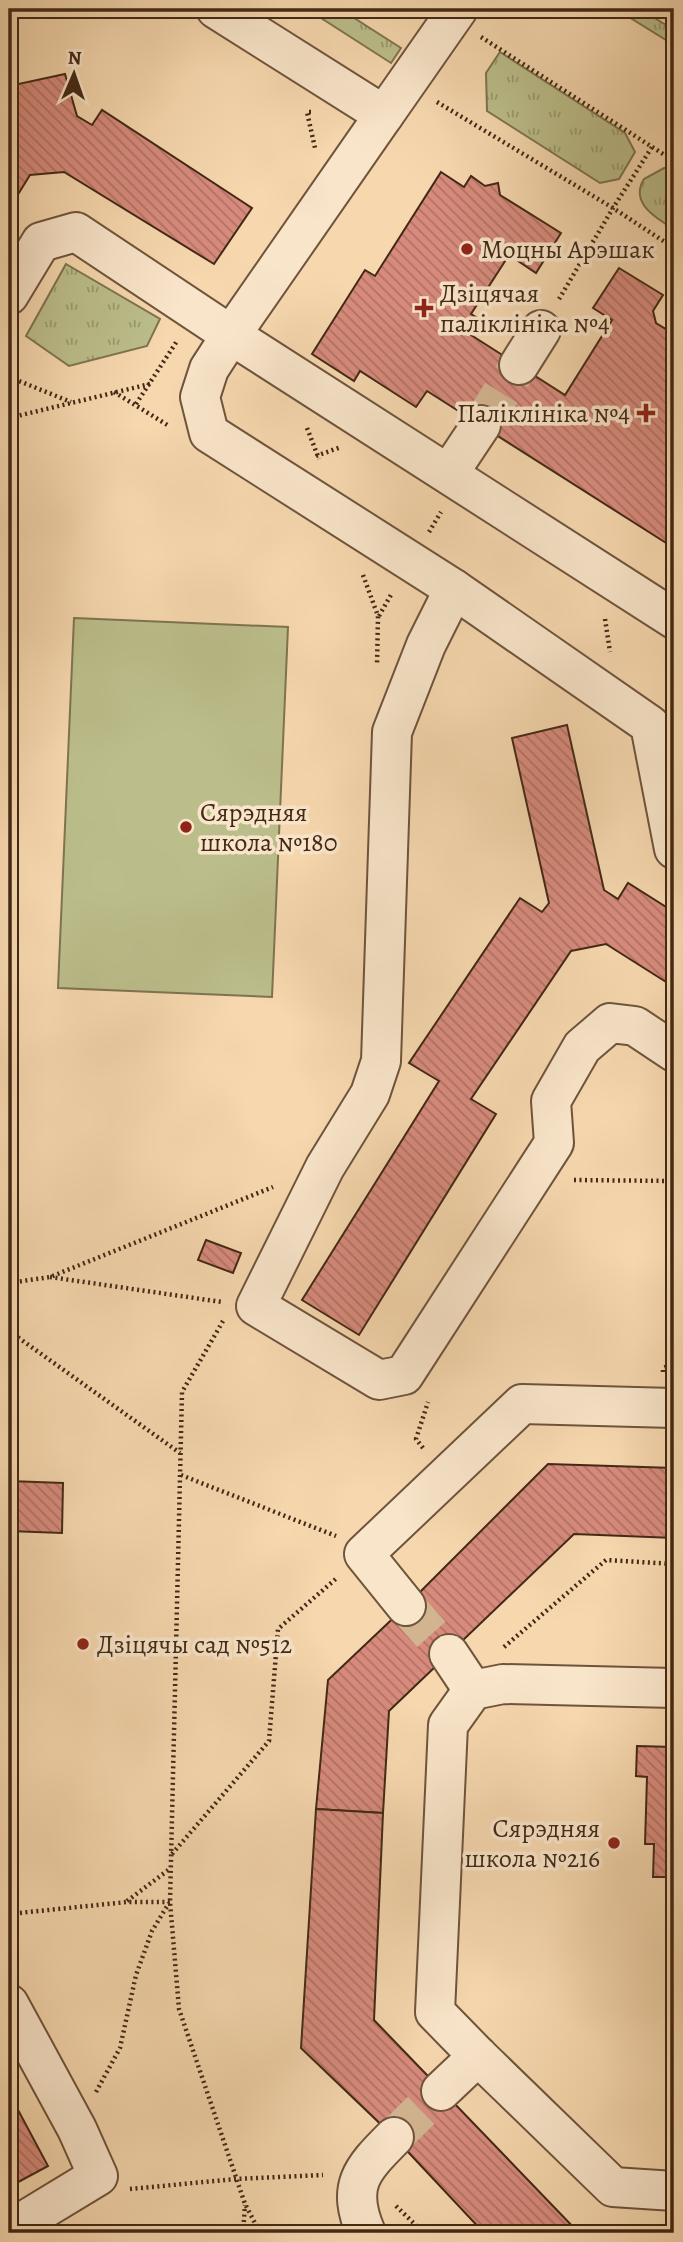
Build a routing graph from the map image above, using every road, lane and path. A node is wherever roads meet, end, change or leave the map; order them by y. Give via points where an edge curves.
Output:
1 (216, 9) edge
2 (456, 12) edge
3 (430, 97) dead end
4 (384, 115) junction
5 (652, 147) junction
6 (674, 161) edge
7 (613, 208) junction
8 (674, 248) edge
9 (9, 295) edge
10 (541, 330) joint
11 (231, 335) junction
12 (519, 366) tunnel mouth
13 (286, 369) junction
14 (9, 377) edge
15 (149, 384) dead end
16 (72, 402) junction
17 (9, 418) edge
18 (481, 425) tunnel mouth
19 (384, 432) junction
20 (317, 455) junction
21 (269, 473) junction
22 (449, 473) junction
23 (341, 517) junction
24 (597, 568) junction
25 (361, 569) dead end
26 (454, 589) junction
27 (674, 619) edge
28 (376, 672) dead end
29 (617, 702) junction
30 (674, 849) edge
31 (674, 1052) edge
32 (325, 1167) junction
33 (530, 1180) junction
34 (674, 1181) edge
35 (50, 1277) junction
36 (9, 1283) edge
37 (232, 1304) dead end
38 (226, 1315) dead end
39 (9, 1331) edge
40 (432, 1390) dead end
41 (674, 1408) edge
42 (416, 1439) dead end
43 (181, 1454) junction
44 (181, 1475) junction
45 (366, 1551) junction
46 (674, 1563) edge
47 (406, 1606) tunnel mouth
48 (463, 1675) junction
49 (674, 1688) edge
50 (171, 1855) junction
51 (171, 1868) junction
52 (127, 1902) junction
53 (170, 1902) junction
54 (9, 1914) edge
55 (9, 2004) edge
56 (478, 2056) junction
57 (441, 2091) tunnel mouth
58 (76, 2129) junction
59 (394, 2137) tunnel mouth
60 (363, 2173) junction
61 (236, 2179) junction
62 (674, 2191) edge
63 (66, 2195) junction
64 (245, 2204) junction
65 (9, 2230) edge
66 (243, 2233) edge
67 (265, 2233) edge
68 (366, 2233) edge

1 - 4 lane
2 - 4 lane
2 - 5 path via 474,32
3 - 7 path
4 - 11 lane
5 - 6 path
5 - 7 path
7 - 8 path
7 - 10 path
9 - 11 lane via 41,243 76,232
10 - 12 lane
11 - 13 lane
11 - 21 lane via 209,369 200,397 209,433
13 - 19 lane
13 - 20 path
14 - 16 path
15 - 16 path
16 - 17 path
18 - 22 lane
19 - 20 path
19 - 22 lane
20 - 21 path
20 - 23 path
21 - 23 lane
22 - 24 lane
23 - 26 lane
24 - 27 lane
24 - 29 path
25 - 28 path via 378,617
26 - 29 lane
26 - 32 lane via 392,732 380,1061 370,1094
29 - 30 lane via 650,725
31 - 33 lane via 635,1026 610,1023 582,1047 551,1101 554,1143
32 - 33 lane via 256,1307 379,1380 404,1375
32 - 35 path
33 - 34 path
35 - 36 path
35 - 37 path
38 - 43 path via 182,1392
39 - 43 path
40 - 42 path
41 - 45 lane via 522,1404
43 - 44 path
44 - 45 path
44 - 50 path
45 - 47 lane
45 - 50 path via 278,1629 269,1741
46 - 48 path via 606,1560
48 - 49 lane via 503,1684
48 - 56 lane via 448,1725 435,2011
50 - 51 path
51 - 52 path
51 - 53 path
52 - 53 path
52 - 54 path
53 - 58 path via 152,1931 136,1975 120,2048
53 - 61 path via 179,2009
55 - 58 lane
56 - 57 lane
56 - 62 lane via 613,2187
58 - 63 lane via 98,2176
59 - 60 lane
60 - 61 path
60 - 68 lane via 355,2192
61 - 63 path
61 - 64 path
63 - 65 lane
64 - 66 path
64 - 67 path

